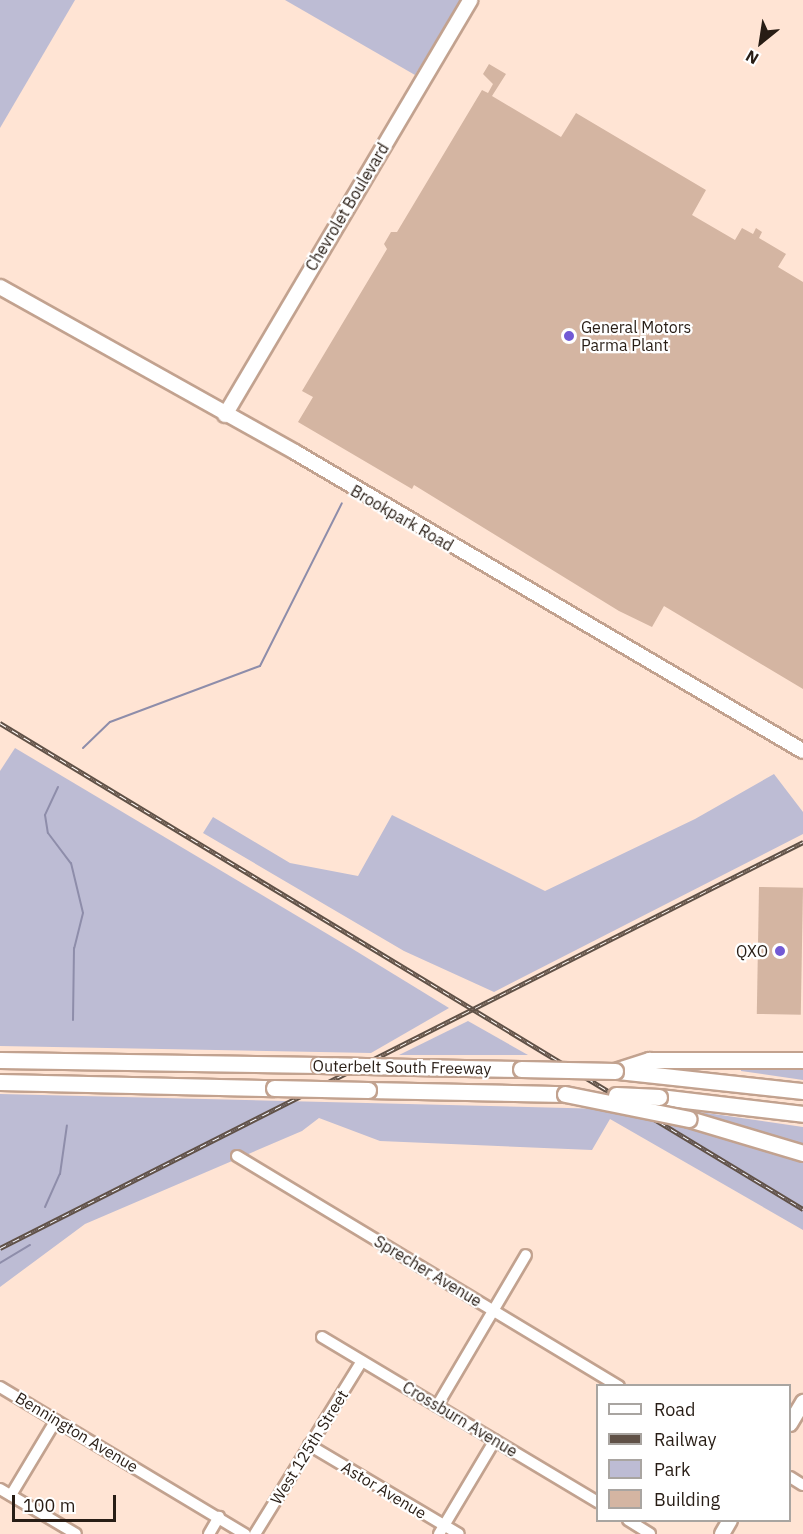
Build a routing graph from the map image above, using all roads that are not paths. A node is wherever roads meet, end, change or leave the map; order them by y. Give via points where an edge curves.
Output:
1 (470, 0) edge
2 (0, 287) edge
3 (225, 415) junction
4 (803, 751) edge
5 (0, 1059) edge
6 (803, 1060) edge
7 (615, 1071) junction
8 (0, 1082) edge
9 (803, 1092) edge
10 (563, 1094) junction
11 (803, 1114) edge
12 (803, 1153) edge
13 (237, 1156) dead end
14 (526, 1256) dead end
15 (492, 1310) junction
16 (322, 1337) dead end
17 (362, 1361) junction
18 (616, 1384) edge
19 (0, 1387) edge
20 (803, 1402) edge
21 (437, 1406) junction
22 (56, 1420) junction
23 (791, 1421) edge
24 (495, 1440) junction
25 (309, 1445) junction
26 (0, 1489) edge
27 (11, 1495) junction
28 (596, 1501) edge
29 (219, 1517) junction
30 (630, 1522) edge
31 (442, 1530) edge
32 (76, 1534) edge
33 (210, 1534) edge
34 (245, 1534) edge
35 (255, 1534) edge
36 (459, 1534) edge
37 (650, 1534) edge

1 - 3 main road, Chevrolet Boulevard
2 - 3 main road, Brookpark Road
3 - 4 main road, Brookpark Road
5 - 7 highway, Outerbelt South Freeway, bridge
6 - 7 highway via 649,1060
7 - 9 highway, Outerbelt South Freeway via 694,1076
8 - 10 highway, Outerbelt South Freeway, bridge
10 - 11 highway, Outerbelt South Freeway, bridge via 659,1097
10 - 12 highway, bridge via 690,1119
13 - 15 street, Sprecher Avenue
14 - 15 street
15 - 18 street, Sprecher Avenue
15 - 21 street
16 - 17 street, Crossburn Avenue
17 - 21 street, Crossburn Avenue
17 - 25 street, West 125th Street
19 - 22 street, Bennington Avenue
20 - 23 main road
21 - 24 street, Crossburn Avenue
22 - 27 street
22 - 29 street, Bennington Avenue
24 - 28 street, Crossburn Avenue
24 - 31 street
25 - 31 street, Astor Avenue
25 - 35 street, West 125th Street
26 - 27 street
27 - 32 street
29 - 33 street
29 - 34 street, Bennington Avenue
30 - 37 street
31 - 36 street, Astor Avenue

